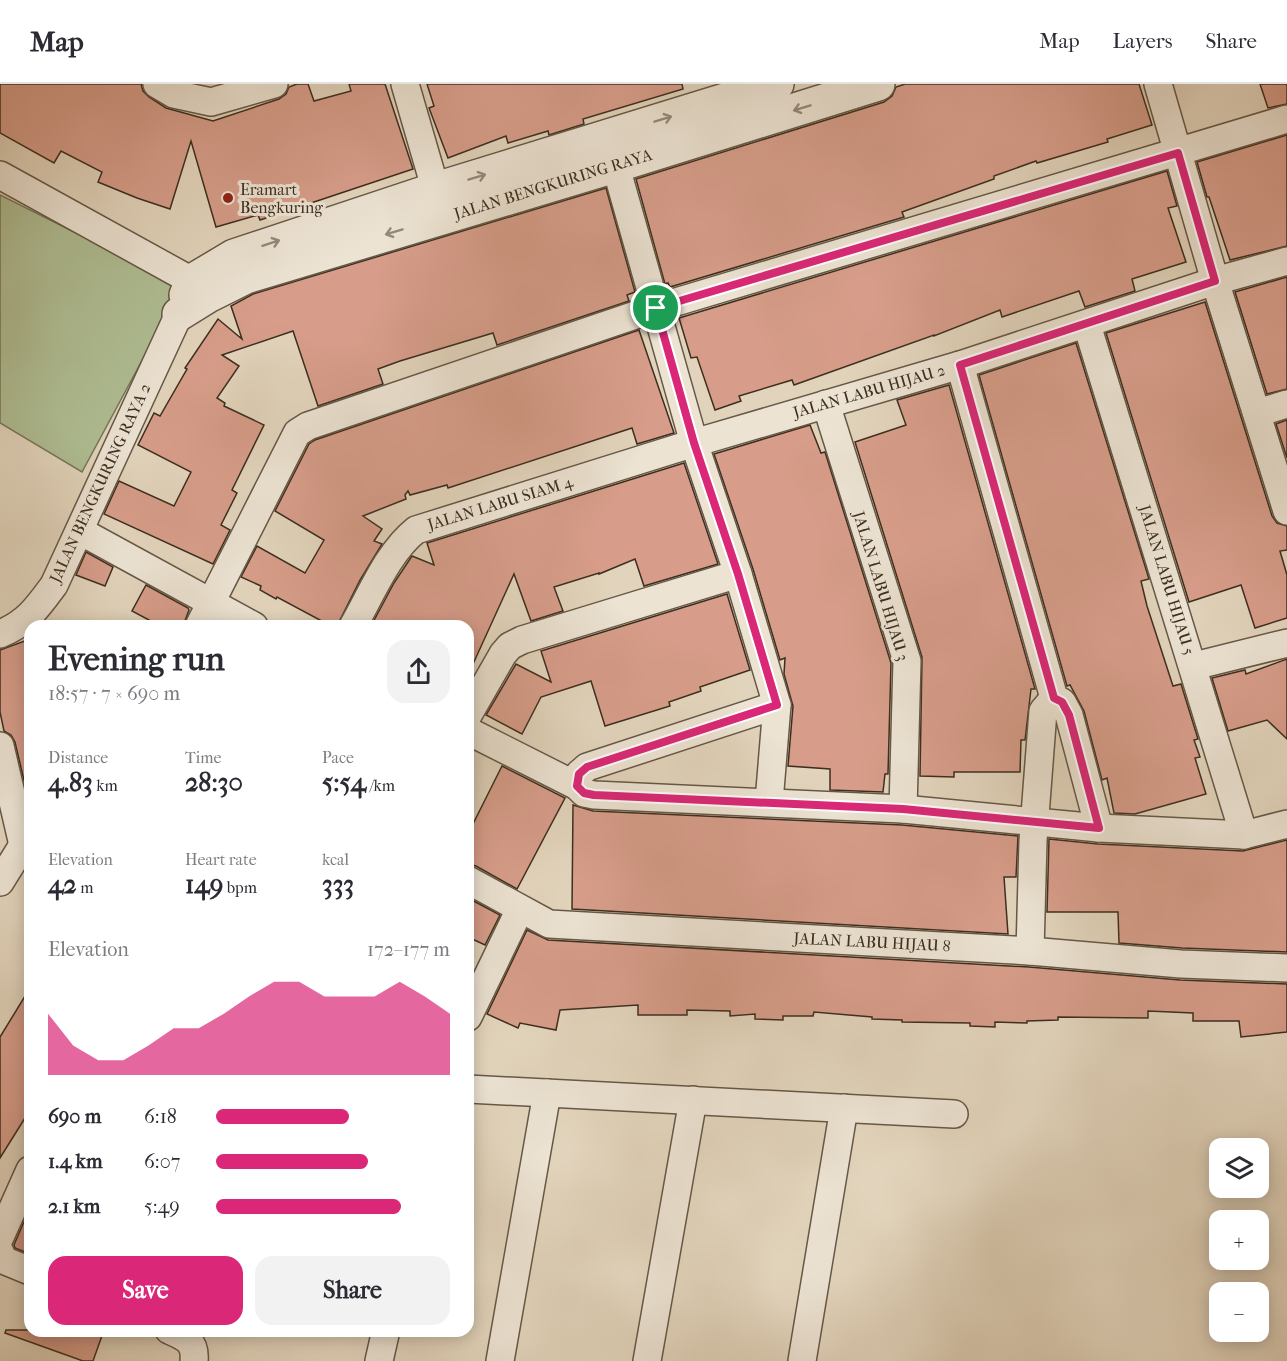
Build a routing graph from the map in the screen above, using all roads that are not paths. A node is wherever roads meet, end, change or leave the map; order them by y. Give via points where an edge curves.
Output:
1 (157, 84) edge
2 (274, 84) edge
3 (405, 84) edge
4 (777, 84) edge
5 (878, 84) edge
6 (1158, 84) edge
7 (1287, 119) edge
8 (611, 151) junction
9 (1178, 153) junction
10 (0, 175) edge
11 (440, 203) junction
12 (1287, 261) edge
13 (212, 281) junction
14 (1215, 281) junction
15 (656, 308) junction
16 (179, 314) joint
17 (1087, 325) junction
18 (960, 365) junction
19 (826, 404) junction
20 (1287, 404) edge
21 (1257, 413) junction
22 (694, 443) junction
23 (1287, 511) edge
24 (80, 531) junction
25 (738, 574) junction
26 (204, 614) edge
27 (27, 620) edge
28 (229, 620) edge
29 (356, 620) edge
30 (24, 622) edge
31 (0, 634) edge
32 (1287, 643) edge
33 (1194, 666) junction
34 (1054, 698) junction
35 (474, 705) edge
36 (777, 705) junction
37 (474, 734) edge
38 (0, 746) edge
39 (13, 775) edge
40 (577, 786) junction
41 (769, 802) junction
42 (903, 809) junction
43 (1035, 822) junction
44 (1287, 824) edge
45 (1099, 828) junction
46 (24, 832) edge
47 (1244, 835) junction
48 (24, 852) edge
49 (0, 882) edge
50 (474, 883) edge
51 (520, 909) junction
52 (1030, 951) junction
53 (1287, 968) edge
54 (474, 1005) edge
55 (474, 1089) edge
56 (547, 1093) junction
57 (693, 1100) junction
58 (844, 1108) junction
59 (954, 1114) dead end
60 (24, 1183) edge
61 (0, 1237) edge
62 (0, 1252) edge
63 (24, 1269) edge
64 (185, 1337) edge
65 (385, 1337) edge
66 (194, 1361) edge
67 (380, 1361) edge
68 (500, 1361) edge
69 (647, 1361) edge
70 (802, 1361) edge

1 - 2 street via 174,94 211,102
3 - 11 street
8 -> 4 street, JALAN BENGKURING RAYA
5 -> 8 street, JALAN BENGKURING RAYA
6 - 9 street
7 - 9 street
8 - 11 street, JALAN BENGKURING RAYA
8 - 15 street
9 - 14 street
9 - 15 street
10 - 13 street
11 - 13 street, JALAN BENGKURING RAYA via 234,256
12 - 14 street, JALAN LABU HIJAU 2
13 - 16 street, JALAN BENGKURING RAYA 2
14 - 17 street, JALAN LABU HIJAU 2
14 - 21 street
15 - 22 street
15 - 26 street via 319,422 297,433
16 - 24 street, JALAN BENGKURING RAYA 2
17 - 18 street, JALAN LABU HIJAU 2
17 - 33 street, JALAN LABU HIJAU 5
18 - 19 street, JALAN LABU HIJAU 2
18 - 34 street
19 - 22 street, JALAN LABU HIJAU 2
19 - 42 street, JALAN LABU HIJAU 3 via 907,661
20 - 21 street
21 - 23 street
22 - 25 street
22 - 29 street, JALAN LABU SIAM 4 via 416,530 396,551
24 - 26 street
24 - 27 street, JALAN BENGKURING RAYA 2 via 54,585
25 - 35 street via 522,640 503,654
25 - 36 street
26 - 28 street
30 - 31 street, JALAN BENGKURING RAYA 2
32 - 33 street
33 - 47 street, JALAN LABU HIJAU 5
34 - 43 street via 1043,711
34 - 45 street via 1062,702 1069,715
36 - 40 street via 587,767 579,774
36 - 41 street
37 - 40 street
38 - 39 street
39 - 46 street
40 - 41 street via 594,795
41 - 42 street
42 - 43 street
43 - 45 street
43 - 52 street
44 - 47 street
45 - 47 street
48 - 49 street
50 - 51 street, JALAN LABU HIJAU 8
51 - 52 street, JALAN LABU HIJAU 8 via 549,924
51 - 54 street
52 - 53 street, JALAN LABU HIJAU 8 via 1181,964
55 - 56 street
56 - 57 street
56 - 68 street
57 - 58 street
57 - 69 street
58 - 59 street
58 - 70 street
60 - 61 street
62 - 63 street via 3,1260
64 - 66 street via 193,1345
65 - 67 street

